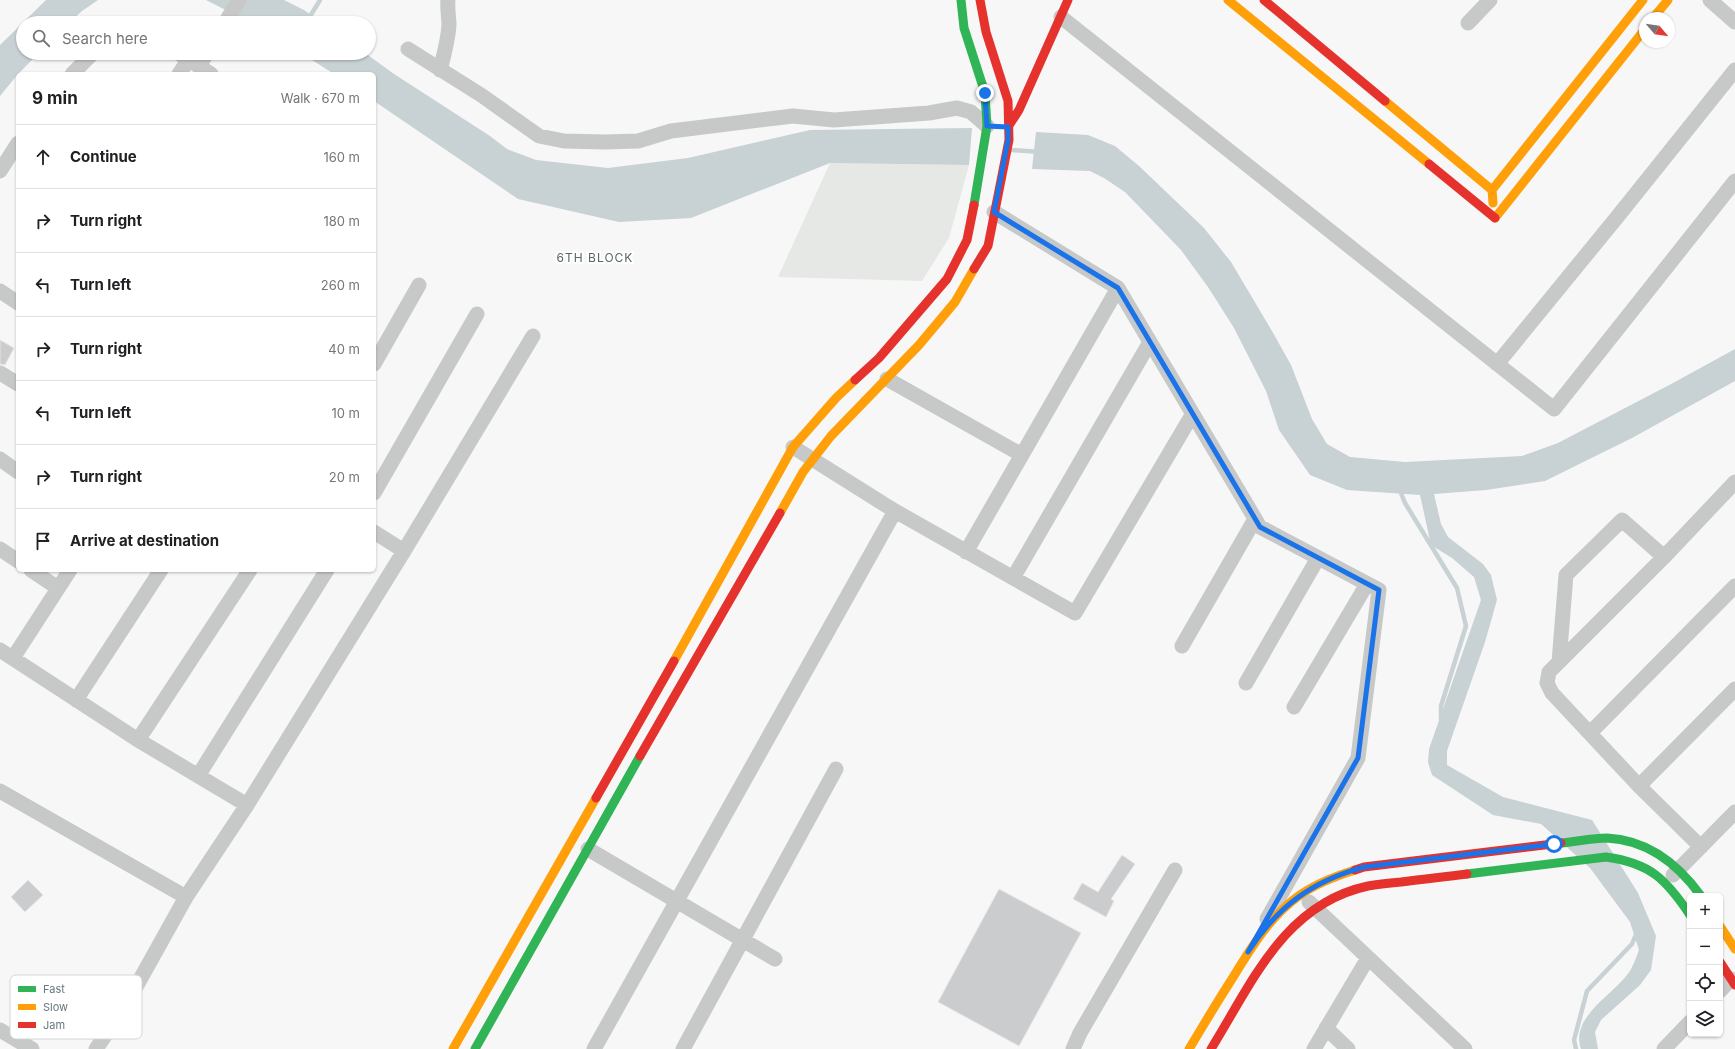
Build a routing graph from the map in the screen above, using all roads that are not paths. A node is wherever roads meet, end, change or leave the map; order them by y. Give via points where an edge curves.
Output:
1 (239, 0) edge
2 (448, 0) edge
3 (961, 0) edge
4 (980, 0) edge
5 (1068, 0) edge
6 (1228, 0) edge
7 (1264, 0) edge
8 (1490, 0) edge
9 (1643, 0) edge
10 (1668, 0) edge
11 (1710, 0) edge
12 (1658, 12) edge
13 (229, 16) edge
14 (1061, 17) junction
15 (1735, 22) edge
16 (1468, 23) dead end
17 (1639, 37) edge
18 (408, 49) dead end
19 (86, 60) edge
20 (194, 63) edge
21 (440, 70) junction
22 (1735, 70) edge
23 (74, 72) edge
24 (182, 72) edge
25 (998, 127) junction
26 (16, 146) edge
27 (0, 171) edge
28 (1735, 181) edge
29 (1492, 190) junction
30 (1729, 197) edge
31 (994, 212) junction
32 (1495, 218) junction
33 (420, 284) dead end
34 (1118, 288) junction
35 (0, 291) edge
36 (16, 299) edge
37 (477, 314) dead end
38 (533, 336) dead end
39 (1150, 342) junction
40 (376, 361) edge
41 (1497, 364) junction
42 (0, 373) edge
43 (886, 379) junction
44 (16, 383) edge
45 (1192, 415) junction
46 (793, 447) junction
47 (1022, 455) junction
48 (812, 459) junction
49 (0, 460) edge
50 (16, 471) edge
51 (1735, 482) edge
52 (376, 490) edge
53 (895, 511) junction
54 (1255, 519) junction
55 (376, 533) edge
56 (0, 549) edge
57 (404, 551) junction
58 (966, 552) junction
59 (1664, 557) junction
60 (1318, 558) junction
61 (16, 560) edge
62 (34, 572) edge
63 (69, 572) edge
64 (160, 572) edge
65 (249, 572) edge
66 (326, 572) edge
67 (1013, 578) junction
68 (1366, 584) junction
69 (1735, 586) edge
70 (58, 588) junction
71 (1182, 646) dead end
72 (0, 650) edge
73 (13, 658) junction
74 (1559, 662) junction
75 (1246, 683) dead end
76 (1735, 689) edge
77 (76, 700) junction
78 (1294, 707) dead end
79 (1590, 733) junction
80 (138, 740) junction
81 (836, 769) dead end
82 (198, 776) junction
83 (1639, 786) junction
84 (0, 791) edge
85 (247, 805) junction
86 (1735, 812) edge
87 (1701, 847) junction
88 (588, 848) junction
89 (1679, 868) junction
90 (1175, 870) dead end
91 (1666, 882) junction
92 (1699, 893) edge
93 (1301, 894) junction
94 (186, 897) junction
95 (677, 901) junction
96 (1315, 908) junction
97 (1687, 910) edge
98 (1722, 929) edge
99 (743, 940) junction
100 (1734, 944) edge
101 (1248, 952) junction
102 (1723, 953) edge
103 (1368, 958) junction
104 (775, 959) dead end
105 (1722, 965) edge
106 (142, 977) edge
107 (1733, 982) edge
108 (1723, 989) edge
109 (1687, 1025) edge
110 (1326, 1028) junction
111 (0, 1030) edge
112 (10, 1036) edge
113 (15, 1039) edge
114 (103, 1039) edge
115 (32, 1049) edge
116 (96, 1049) edge
117 (453, 1049) edge
118 (475, 1049) edge
119 (594, 1049) edge
120 (683, 1049) edge
121 (1072, 1049) edge
122 (1189, 1049) edge
123 (1212, 1049) edge
124 (1314, 1049) edge
125 (1348, 1049) edge
126 (1465, 1049) edge
127 (1664, 1049) edge

1 - 13 street
2 - 21 street via 446,11 449,23
3 - 25 street via 964,28
4 - 25 street via 986,32 1008,101
5 - 14 street
6 - 32 street
7 - 29 street
8 - 16 street
9 - 29 street
10 - 12 street
11 - 15 street
14 - 25 street via 1019,110
14 - 41 street
17 - 32 street
18 - 21 street
19 - 23 street
20 - 24 street
21 - 25 street via 539,136 564,141 638,141 671,131 793,116 834,120 930,113 957,108 971,112
22 - 41 street
25 - 31 street via 1007,148
25 - 46 street via 985,143 967,240 947,280 879,358 836,398
26 - 27 street
28 - 30 street
29 - 32 street
30 - 41 street via 1554,409
31 - 34 street
31 - 43 street via 988,246 955,302
33 - 40 street
34 - 39 street
34 - 47 street
35 - 36 street
37 - 52 street
38 - 57 street
39 - 45 street
39 - 67 street
42 - 44 street
43 - 47 street
43 - 48 street
45 - 54 street
45 - 67 street via 1075,613
46 - 48 street
46 - 117 street
47 - 58 street
48 - 53 street
48 - 88 street
49 - 50 street
51 - 59 street
53 - 58 street
53 - 95 street
54 - 60 street via 1260,527
54 - 71 street
55 - 57 street
56 - 61 street
57 - 85 street
58 - 67 street
59 - 74 street
59 - 74 street via 1622,520 1566,575
60 - 68 street
60 - 75 street
62 - 70 street
63 - 70 street
64 - 77 street
65 - 80 street
66 - 82 street
68 - 78 street
68 - 101 street via 1379,590 1358,758
69 - 79 street
70 - 73 street
72 - 73 street
73 - 77 street
74 - 79 street via 1549,672 1548,683 1552,693
76 - 83 street
77 - 80 street
79 - 83 street
80 - 82 street
81 - 99 street
82 - 85 street
83 - 87 street
84 - 94 street
85 - 94 street
86 - 87 street
87 - 89 street
88 - 95 street
88 - 118 street
89 - 91 street
89 - 92 street
89 - 93 street via 1651,849 1606,838 1364,867 1333,877
90 - 121 street
91 - 96 street via 1642,866 1606,857 1368,886 1340,895
91 - 97 street
93 - 96 street
93 - 101 street via 1278,912
94 - 106 street
95 - 99 street
95 - 119 street
96 - 103 street
96 - 123 street via 1292,926 1272,949
98 - 100 street
99 - 104 street
99 - 120 street
100 - 102 street
101 - 122 street
103 - 110 street
103 - 126 street
105 - 107 street
107 - 108 street
109 - 127 street
110 - 124 street
110 - 125 street
111 - 112 street
113 - 115 street
114 - 116 street

